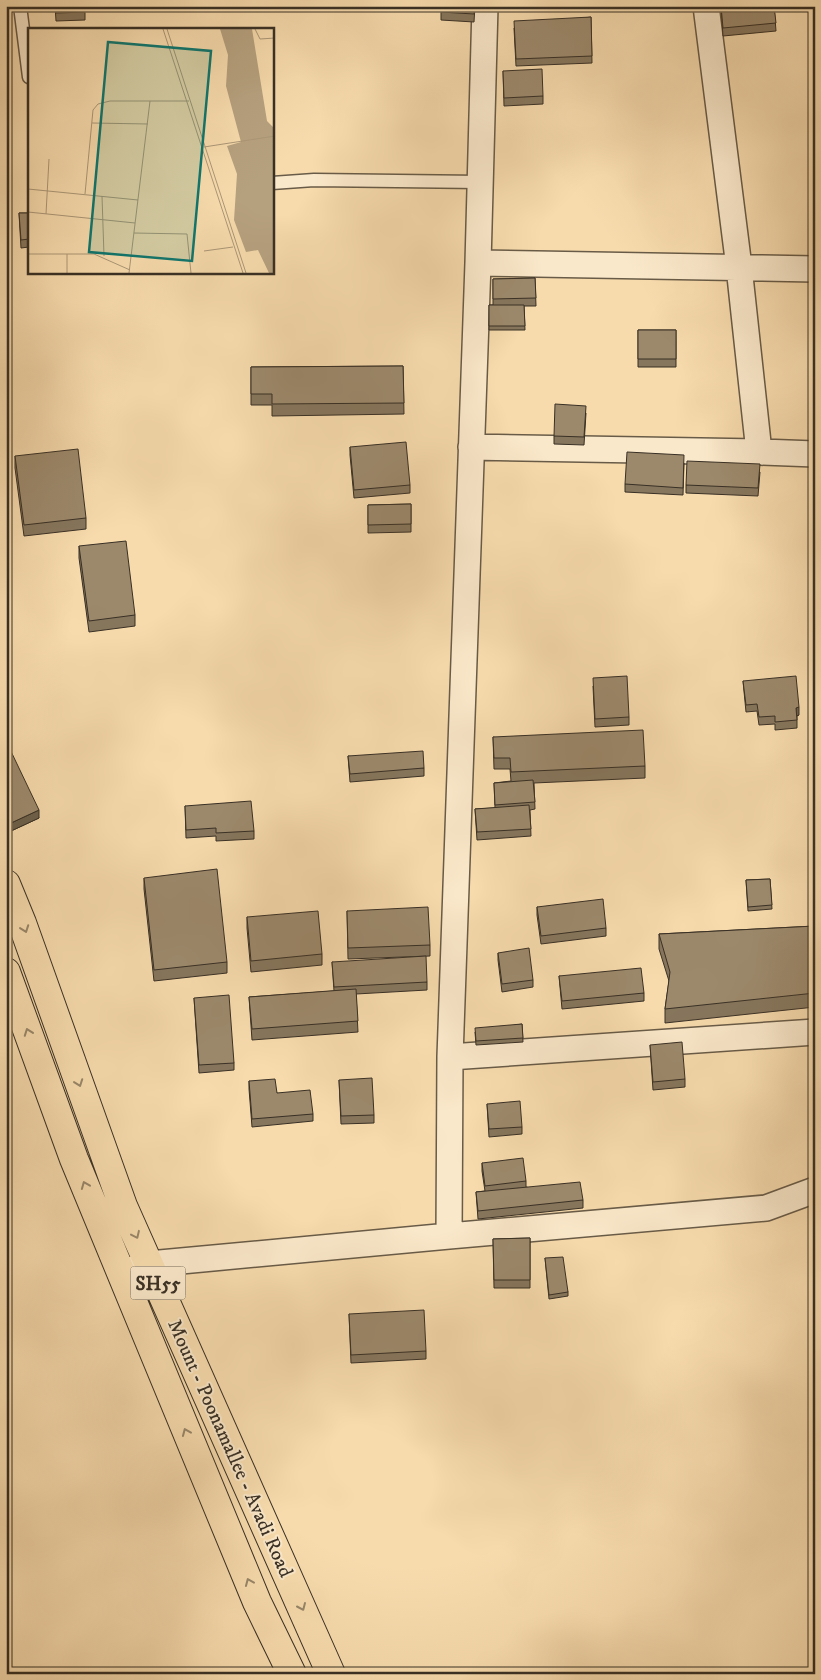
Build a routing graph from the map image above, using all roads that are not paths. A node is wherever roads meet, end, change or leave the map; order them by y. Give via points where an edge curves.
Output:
1 (20, 6) edge
2 (485, 6) edge
3 (706, 6) edge
4 (28, 69) edge
5 (480, 182) junction
6 (274, 184) edge
7 (478, 263) junction
8 (739, 267) junction
9 (815, 269) edge
10 (471, 447) junction
11 (759, 452) junction
12 (815, 454) edge
13 (6, 884) edge
14 (6, 972) edge
15 (815, 1032) edge
16 (450, 1057) junction
17 (815, 1190) edge
18 (449, 1236) junction
19 (149, 1264) junction
20 (121, 1273) junction
21 (292, 1674) edge
22 (331, 1674) edge

1 - 4 lane
2 - 5 street
3 - 8 street
5 - 6 lane via 314,180
5 - 7 street
7 - 8 street
7 - 10 street
8 - 9 street
8 - 11 street
10 - 11 street
10 - 16 street
11 - 12 street
13 -> 19 main road, Mount - Poonamallee - Avadi Road / SH55 via 122,1206
20 -> 14 main road, Mount - Poonamallee - Avadi Road / SH55 via 74,1159
15 - 16 street
16 - 18 street
17 - 18 street via 766,1208
18 - 19 street
19 - 20 street
19 -> 22 main road, Mount - Poonamallee - Avadi Road / SH55
21 -> 20 main road, Mount - Poonamallee - Avadi Road / SH55 via 257,1602

